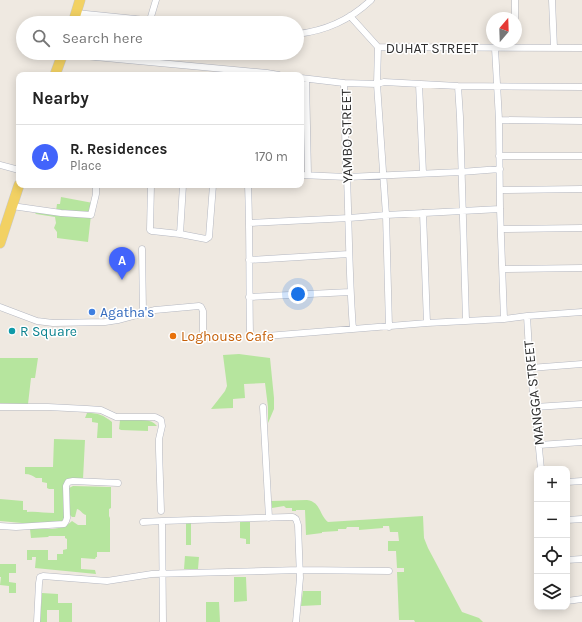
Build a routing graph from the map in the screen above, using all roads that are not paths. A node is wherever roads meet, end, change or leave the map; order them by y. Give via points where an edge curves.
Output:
1 (80, 0) edge
2 (156, 0) edge
3 (371, 0) edge
4 (515, 0) edge
5 (552, 0) edge
6 (515, 12) edge
7 (76, 13) junction
8 (75, 16) edge
9 (108, 16) edge
10 (151, 16) edge
11 (350, 16) junction
12 (304, 33) edge
13 (522, 46) edge
14 (378, 47) junction
15 (486, 48) edge
16 (495, 48) edge
17 (554, 48) junction
18 (582, 48) edge
19 (60, 60) edge
20 (131, 60) edge
21 (56, 72) edge
22 (248, 72) edge
23 (304, 78) edge
24 (344, 82) junction
25 (377, 84) junction
26 (419, 84) junction
27 (458, 86) junction
28 (496, 86) junction
29 (582, 87) edge
30 (498, 120) junction
31 (582, 121) edge
32 (499, 156) junction
33 (582, 156) edge
34 (0, 165) edge
35 (16, 169) edge
36 (500, 169) junction
37 (461, 172) junction
38 (423, 173) junction
39 (304, 176) edge
40 (384, 176) junction
41 (347, 177) junction
42 (18, 188) edge
43 (96, 188) edge
44 (151, 188) edge
45 (183, 188) edge
46 (213, 188) edge
47 (248, 188) edge
48 (582, 189) edge
49 (500, 190) junction
50 (12, 206) junction
51 (500, 209) junction
52 (462, 211) junction
53 (423, 213) junction
54 (386, 215) junction
55 (349, 218) junction
56 (249, 223) junction
57 (582, 228) edge
58 (501, 229) junction
59 (180, 234) junction
60 (0, 243) edge
61 (142, 249) dead end
62 (349, 254) junction
63 (250, 260) junction
64 (582, 268) edge
65 (503, 269) junction
66 (350, 292) junction
67 (249, 297) junction
68 (0, 307) edge
69 (143, 312) junction
70 (582, 312) edge
71 (526, 316) junction
72 (504, 319) junction
73 (466, 321) junction
74 (427, 323) junction
75 (389, 327) junction
76 (353, 329) junction
77 (203, 336) dead end
78 (582, 364) edge
79 (530, 368) junction
80 (582, 404) edge
81 (0, 407) edge
82 (263, 407) dead end
83 (536, 407) junction
84 (582, 442) edge
85 (539, 445) junction
86 (542, 466) edge
87 (582, 481) edge
88 (570, 482) edge
89 (118, 483) dead end
90 (161, 512) dead end
91 (269, 518) junction
92 (582, 519) edge
93 (570, 520) edge
94 (162, 521) junction
95 (143, 522) dead end
96 (0, 526) edge
97 (582, 558) edge
98 (570, 560) edge
99 (300, 570) junction
100 (389, 571) dead end
101 (163, 574) junction
102 (582, 599) edge
103 (570, 601) edge
104 (37, 622) edge
105 (163, 622) edge
106 (296, 622) edge

1 - 7 main road
2 - 10 street
3 - 11 street
4 - 6 street
5 - 17 street
7 - 8 main road
7 - 9 street
11 - 12 street via 330,26
11 - 14 street
13 - 17 street, DUHAT STREET
14 - 15 street, DUHAT STREET
14 - 25 street
16 - 28 street
17 - 18 street, DUHAT STREET
19 - 21 main road
20 - 22 street
23 - 24 street
23 - 39 street
24 - 25 street, YAMBO STREET
24 - 41 street, YAMBO STREET
25 - 26 street, YAMBO STREET
25 - 40 street
26 - 27 street, YAMBO STREET
26 - 38 street
27 - 28 street, YAMBO STREET
27 - 37 street
28 - 29 street, YAMBO STREET
28 - 30 street
30 - 31 street
30 - 32 street
32 - 33 street
32 - 36 street
34 - 35 street
36 - 37 street
36 - 49 street
37 - 38 street
37 - 52 street
38 - 40 street
39 - 41 street
40 - 41 street
40 - 54 street
41 - 55 street, YAMBO STREET
42 - 50 main road
43 - 50 street via 91,215
44 - 59 street via 150,230
45 - 59 street
46 - 59 street via 209,237 206,239
47 - 56 street
48 - 49 street
49 - 51 street
50 - 60 main road
51 - 52 street
51 - 58 street
52 - 53 street
52 - 73 street
53 - 54 street
53 - 74 street
54 - 55 street
54 - 75 street
55 - 56 street
55 - 62 street, YAMBO STREET
56 - 63 street
57 - 58 street
58 - 65 street
61 - 69 street
62 - 63 street
62 - 66 street, YAMBO STREET
63 - 67 street
64 - 65 street
65 - 72 street
66 - 67 street
66 - 76 street, YAMBO STREET
67 - 76 street via 250,334 253,337
68 - 69 street via 37,321 54,323 105,322
69 - 77 street via 202,307
70 - 71 street
71 - 72 street
71 - 79 street, MANGGA STREET
72 - 73 street
73 - 74 street
74 - 75 street
75 - 76 street
78 - 79 street
79 - 83 street, MANGGA STREET
80 - 83 street
81 - 90 street via 83,408 101,410 116,417 159,418 162,422 159,450
82 - 91 street
83 - 85 street, MANGGA STREET
84 - 85 street
85 - 86 street, MANGGA STREET
87 - 88 street
89 - 96 street via 68,482 67,518 64,524
91 - 94 street
91 - 99 street via 294,517 298,522
92 - 93 street
94 - 95 street
94 - 101 street
97 - 98 street
99 - 100 street
99 - 101 street
99 - 106 street
101 - 104 street via 107,581 40,577
101 - 105 street
102 - 103 street

